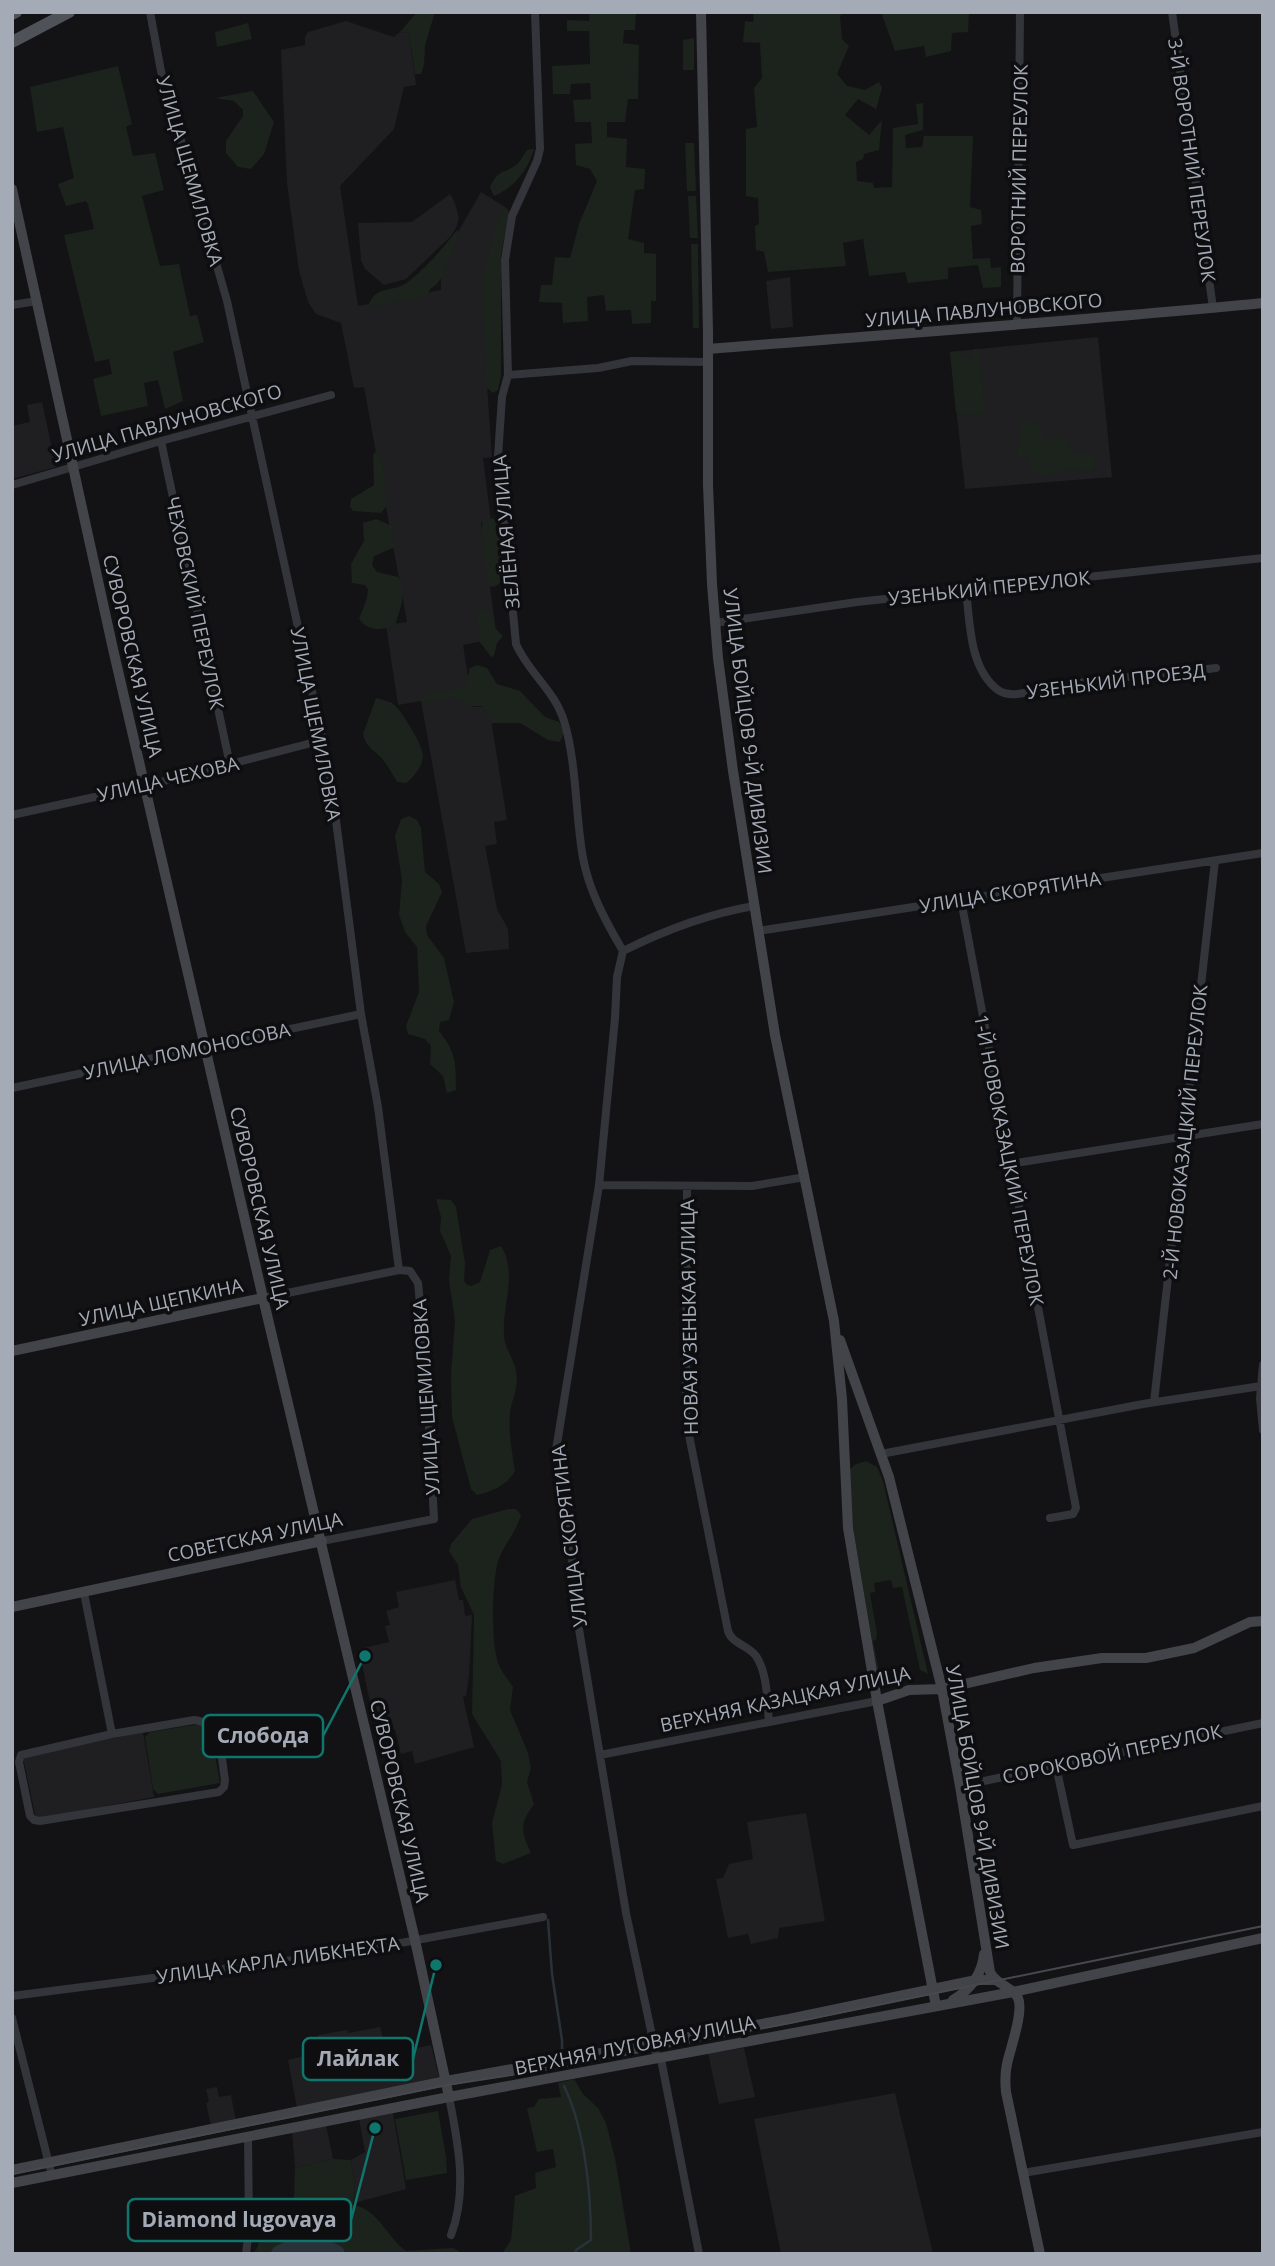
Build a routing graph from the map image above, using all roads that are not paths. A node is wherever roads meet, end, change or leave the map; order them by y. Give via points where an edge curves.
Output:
1 (69, 12) edge
2 (150, 12) edge
3 (535, 12) edge
4 (701, 12) edge
5 (1020, 12) edge
6 (1172, 12) edge
7 (12, 42) edge
8 (12, 189) edge
9 (37, 301) junction
10 (1263, 303) edge
11 (12, 306) edge
12 (1213, 308) junction
13 (1017, 325) junction
14 (708, 349) junction
15 (708, 362) junction
16 (508, 375) junction
17 (331, 395) dead end
18 (252, 417) junction
19 (161, 441) junction
20 (73, 468) junction
21 (12, 485) edge
22 (1263, 558) edge
23 (965, 590) junction
24 (715, 623) junction
25 (1216, 668) dead end
26 (323, 740) junction
27 (230, 765) junction
28 (145, 786) junction
29 (12, 815) edge
30 (1263, 853) edge
31 (1215, 861) junction
32 (961, 900) junction
33 (754, 906) junction
34 (758, 931) junction
35 (622, 951) junction
36 (361, 1014) junction
37 (205, 1048) junction
38 (12, 1088) edge
39 (1263, 1124) edge
40 (1185, 1135) junction
41 (1010, 1164) junction
42 (805, 1177) junction
43 (599, 1185) junction
44 (687, 1186) junction
45 (399, 1270) junction
46 (263, 1298) junction
47 (834, 1321) junction
48 (12, 1351) edge
49 (1263, 1365) edge
50 (1261, 1386) junction
51 (1154, 1402) junction
52 (1059, 1420) junction
53 (1263, 1430) edge
54 (880, 1454) junction
55 (1050, 1518) dead end
56 (435, 1519) joint
57 (322, 1541) junction
58 (84, 1593) junction
59 (12, 1607) edge
60 (1263, 1621) edge
61 (942, 1689) junction
62 (877, 1701) junction
63 (769, 1722) junction
64 (1263, 1723) edge
65 (112, 1734) junction
66 (600, 1755) junction
67 (1056, 1766) junction
68 (960, 1786) junction
69 (1263, 1806) edge
70 (543, 1917) dead end
71 (984, 1938) junction
72 (1263, 1938) edge
73 (415, 1940) junction
74 (976, 1980) junction
75 (994, 1980) junction
76 (932, 1988) junction
77 (1013, 1992) junction
78 (12, 1996) edge
79 (940, 2005) junction
80 (12, 2018) edge
81 (654, 2044) junction
82 (661, 2059) junction
83 (446, 2081) junction
84 (449, 2097) junction
85 (1263, 2132) edge
86 (248, 2137) junction
87 (50, 2169) junction
88 (12, 2171) edge
89 (1023, 2173) junction
90 (12, 2183) edge
91 (452, 2235) dead end
92 (246, 2254) edge
93 (699, 2254) edge
94 (1040, 2254) edge

1 - 7 main road
2 - 18 street, УЛИЦА ЩЕМИЛОВКА via 161,71 227,301
3 - 16 street, ЗЕЛЁНАЯ УЛИЦА via 540,149 507,239
4 - 14 street, УЛИЦА БОЙЦОВ 9-Й ДИВИЗИИ
5 - 13 street, ВОРОТНИЙ ПЕРЕУЛОК
6 - 12 street, 3-Й ВОРОТНИЙ ПЕРЕУЛОК
8 - 9 street, СУВОРОВСКАЯ УЛИЦА
9 - 11 street
9 - 20 street, СУВОРОВСКАЯ УЛИЦА
10 - 12 street, УЛИЦА ПАВЛУНОВСКОГО
12 - 13 street, УЛИЦА ПАВЛУНОВСКОГО
13 - 14 street, УЛИЦА ПАВЛУНОВСКОГО
14 - 15 street, УЛИЦА БОЙЦОВ 9-Й ДИВИЗИИ
15 - 16 street via 632,361
15 - 24 street, УЛИЦА БОЙЦОВ 9-Й ДИВИЗИИ
16 - 35 street, ЗЕЛЁНАЯ УЛИЦА via 498,456 516,644 563,718 583,860 594,896
17 - 18 street, УЛИЦА ПАВЛУНОВСКОГО
18 - 19 street, УЛИЦА ПАВЛУНОВСКОГО
18 - 26 street, УЛИЦА ЩЕМИЛОВКА
19 - 20 street, УЛИЦА ПАВЛУНОВСКОГО
19 - 27 street, ЧЕХОВСКИЙ ПЕРЕУЛОК
20 - 21 street, УЛИЦА ПАВЛУНОВСКОГО
20 - 28 street, СУВОРОВСКАЯ УЛИЦА
22 - 23 street, УЗЕНЬКИЙ ПЕРЕУЛОК
23 - 24 street, УЗЕНЬКИЙ ПЕРЕУЛОК
23 - 25 street, УЗЕНЬКИЙ ПРОЕЗД via 974,652 986,675 1004,693
24 - 33 street, УЛИЦА БОЙЦОВ 9-Й ДИВИЗИИ
26 - 27 street, УЛИЦА ЧЕХОВА
26 - 36 street, УЛИЦА ЩЕМИЛОВКА
27 - 28 street, УЛИЦА ЧЕХОВА
28 - 29 street, УЛИЦА ЧЕХОВА
28 - 37 street, СУВОРОВСКАЯ УЛИЦА
30 - 31 street, УЛИЦА СКОРЯТИНА
31 - 32 street, УЛИЦА СКОРЯТИНА
31 - 40 street, 2-Й НОВОКАЗАЦКИЙ ПЕРЕУЛОК
32 - 34 street, УЛИЦА СКОРЯТИНА
32 - 41 street, 1-Й НОВОКАЗАЦКИЙ ПЕРЕУЛОК
33 - 34 street, УЛИЦА БОЙЦОВ 9-Й ДИВИЗИИ
33 - 35 street via 680,925
34 - 42 street, УЛИЦА БОЙЦОВ 9-Й ДИВИЗИИ
35 - 43 street, УЛИЦА СКОРЯТИНА
36 - 37 street, УЛИЦА ЛОМОНОСОВА
36 - 45 street, УЛИЦА ЩЕМИЛОВКА via 379,1107
37 - 38 street, УЛИЦА ЛОМОНОСОВА
37 - 46 street, СУВОРОВСКАЯ УЛИЦА
39 - 40 street
40 - 41 street
40 - 51 street, 2-Й НОВОКАЗАЦКИЙ ПЕРЕУЛОК
41 - 52 street, 1-Й НОВОКАЗАЦКИЙ ПЕРЕУЛОК
42 - 44 street, НОВАЯ УЗЕНЬКАЯ УЛИЦА via 752,1186
42 - 47 street, УЛИЦА БОЙЦОВ 9-Й ДИВИЗИИ
43 - 44 street, НОВАЯ УЗЕНЬКАЯ УЛИЦА
43 - 66 street, УЛИЦА СКОРЯТИНА via 556,1450
44 - 63 street, НОВАЯ УЗЕНЬКАЯ УЛИЦА via 688,1432 727,1631 751,1650 761,1665
45 - 46 street, УЛИЦА ЩЕПКИНА
45 - 56 street, УЛИЦА ЩЕМИЛОВКА via 410,1271 418,1283
46 - 48 street, УЛИЦА ЩЕПКИНА
46 - 57 street, СУВОРОВСКАЯ УЛИЦА
47 - 54 street, УЛИЦА БОЙЦОВ 9-Й ДИВИЗИИ
47 - 62 street, УЛИЦА БОЙЦОВ 9-Й ДИВИЗИИ via 848,1528
49 - 50 street
50 - 51 street
50 - 53 street
51 - 52 street
52 - 54 street
52 - 55 street, 1-Й НОВОКАЗАЦКИЙ ПЕРЕУЛОК via 1076,1508 1073,1514
54 - 61 street, УЛИЦА БОЙЦОВ 9-Й ДИВИЗИИ
56 - 57 street, СОВЕТСКАЯ УЛИЦА
57 - 58 street, СОВЕТСКАЯ УЛИЦА
57 - 73 street, СУВОРОВСКАЯ УЛИЦА
58 - 59 street, СОВЕТСКАЯ УЛИЦА
58 - 65 street
60 - 61 street, ВЕРХНЯЯ КАЗАЦКАЯ УЛИЦА via 1250,1622 1194,1648 1146,1658 1102,1658 1034,1668
61 - 62 street, ВЕРХНЯЯ КАЗАЦКАЯ УЛИЦА via 909,1690
61 - 68 street, УЛИЦА БОЙЦОВ 9-Й ДИВИЗИИ
62 - 63 street, ВЕРХНЯЯ КАЗАЦКАЯ УЛИЦА
62 - 76 street, УЛИЦА БОЙЦОВ 9-Й ДИВИЗИИ
63 - 66 street, ВЕРХНЯЯ КАЗАЦКАЯ УЛИЦА
64 - 67 street, СОРОКОВОЙ ПЕРЕУЛОК
65 - 65 street via 21,1755 24,1789 34,1820 219,1792 224,1787 216,1732 207,1722 194,1720
66 - 81 street, УЛИЦА СКОРЯТИНА
67 - 68 street, СОРОКОВОЙ ПЕРЕУЛОК
67 - 69 street via 1073,1845
68 - 71 street, УЛИЦА БОЙЦОВ 9-Й ДИВИЗИИ
70 - 73 street, УЛИЦА КАРЛА ЛИБКНЕХТА
71 - 74 street via 984,1959
71 - 75 street, УЛИЦА БОЙЦОВ 9-Й ДИВИЗИИ
72 - 77 street, ВЕРХНЯЯ ЛУГОВАЯ УЛИЦА
73 - 78 street, УЛИЦА КАРЛА ЛИБКНЕХТА via 340,1954
73 - 83 street, СУВОРОВСКАЯ УЛИЦА
74 - 75 street, ВЕРХНЯЯ ЛУГОВАЯ УЛИЦА
74 - 76 street, ВЕРХНЯЯ ЛУГОВАЯ УЛИЦА
74 - 79 street via 962,1995
75 - 77 street
76 - 79 street, УЛИЦА БОЙЦОВ 9-Й ДИВИЗИИ
76 - 81 street, ВЕРХНЯЯ ЛУГОВАЯ УЛИЦА
77 - 79 street, ВЕРХНЯЯ ЛУГОВАЯ УЛИЦА
77 - 89 street via 1020,2006 1005,2080
79 - 82 street, ВЕРХНЯЯ ЛУГОВАЯ УЛИЦА
80 - 87 street
81 - 82 street, УЛИЦА СКОРЯТИНА
81 - 83 street, ВЕРХНЯЯ ЛУГОВАЯ УЛИЦА
82 - 84 street, ВЕРХНЯЯ ЛУГОВАЯ УЛИЦА
82 - 93 street, УЛИЦА СКОРЯТИНА
83 - 84 street, СУВОРОВСКАЯ УЛИЦА
83 - 87 street, ВЕРХНЯЯ ЛУГОВАЯ УЛИЦА
84 - 86 street, ВЕРХНЯЯ ЛУГОВАЯ УЛИЦА
84 - 91 street, СУВОРОВСКАЯ УЛИЦА via 460,2190
85 - 89 street
86 - 87 street, ВЕРХНЯЯ ЛУГОВАЯ УЛИЦА
86 - 92 street
87 - 88 street, ВЕРХНЯЯ ЛУГОВАЯ УЛИЦА
87 - 90 street, ВЕРХНЯЯ ЛУГОВАЯ УЛИЦА
89 - 94 street

